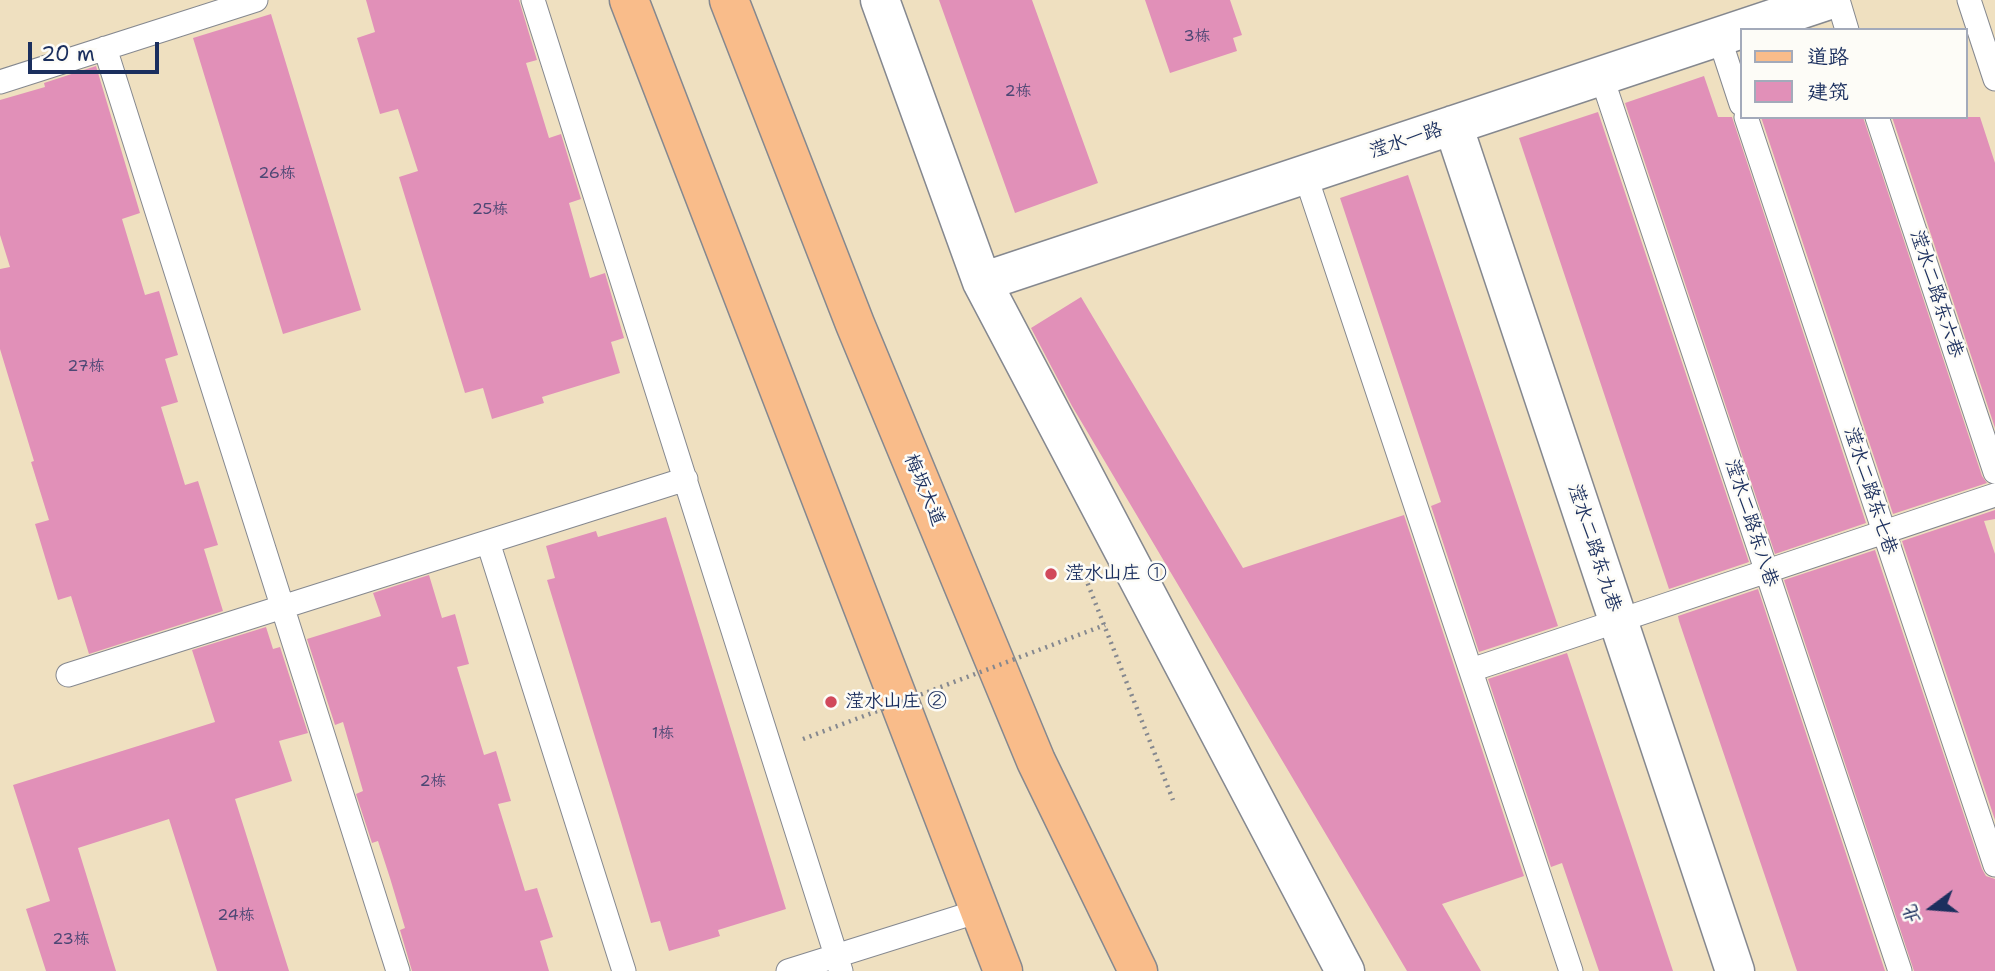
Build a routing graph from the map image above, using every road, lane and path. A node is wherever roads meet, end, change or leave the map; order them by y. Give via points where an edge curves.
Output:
1 (256, 0) edge
2 (533, 0) edge
3 (629, 0) edge
4 (729, 0) edge
5 (880, 0) edge
6 (1829, 0) edge
7 (1838, 0) edge
8 (1969, 0) edge
9 (1746, 28) edge
10 (1846, 28) edge
11 (1740, 30) edge
12 (1719, 37) junction
13 (105, 48) junction
14 (1601, 75) junction
15 (1995, 79) edge
16 (0, 82) edge
17 (1740, 101) edge
18 (1746, 119) edge
19 (1878, 119) edge
20 (1453, 125) junction
21 (1305, 174) junction
22 (982, 282) junction
23 (1995, 472) edge
24 (686, 479) junction
25 (1995, 495) edge
26 (1884, 532) junction
27 (488, 542) junction
28 (1079, 561) dead end
29 (1767, 571) junction
30 (283, 607) junction
31 (1618, 621) junction
32 (1105, 625) junction
33 (1471, 670) junction
34 (68, 676) dead end
35 (803, 739) dead end
36 (1173, 800) dead end
37 (1995, 865) edge
38 (979, 911) junction
39 (839, 963) edge
40 (398, 971) edge
41 (624, 971) edge
42 (788, 971) edge
43 (1003, 971) edge
44 (1138, 971) edge
45 (1345, 971) edge
46 (1571, 971) edge
47 (1735, 971) edge
48 (1900, 971) edge

1 - 13 lane
2 - 24 lane
3 - 38 main road
4 - 44 main road, 梅坂大道 via 855,324 1031,748
5 - 22 street
6 - 9 street, 滢水一路
7 - 10 lane
8 - 15 lane
11 - 12 street, 滢水一路
12 - 14 street, 滢水一路
12 - 17 lane
13 - 16 lane
13 - 30 lane
14 - 20 street, 滢水一路
14 - 29 lane, 滢水二路东八巷
18 - 26 lane, 滢水二路东七巷
19 - 23 lane, 滢水二路东六巷
20 - 21 street, 滢水一路
20 - 31 street, 滢水二路东九巷
21 - 22 street, 滢水一路
21 - 33 lane
22 - 45 street
24 - 27 lane
24 - 39 lane
25 - 26 lane
26 - 29 lane
26 - 37 lane, 滢水二路东七巷
27 - 30 lane
27 - 41 lane
28 - 32 path
29 - 31 lane
29 - 48 lane, 滢水二路东八巷
30 - 34 lane
30 - 40 lane
31 - 33 lane
31 - 47 street, 滢水二路东九巷
32 - 35 path, bridge
32 - 36 path
33 - 46 lane
38 - 39 lane
38 - 43 main road
39 - 42 lane

